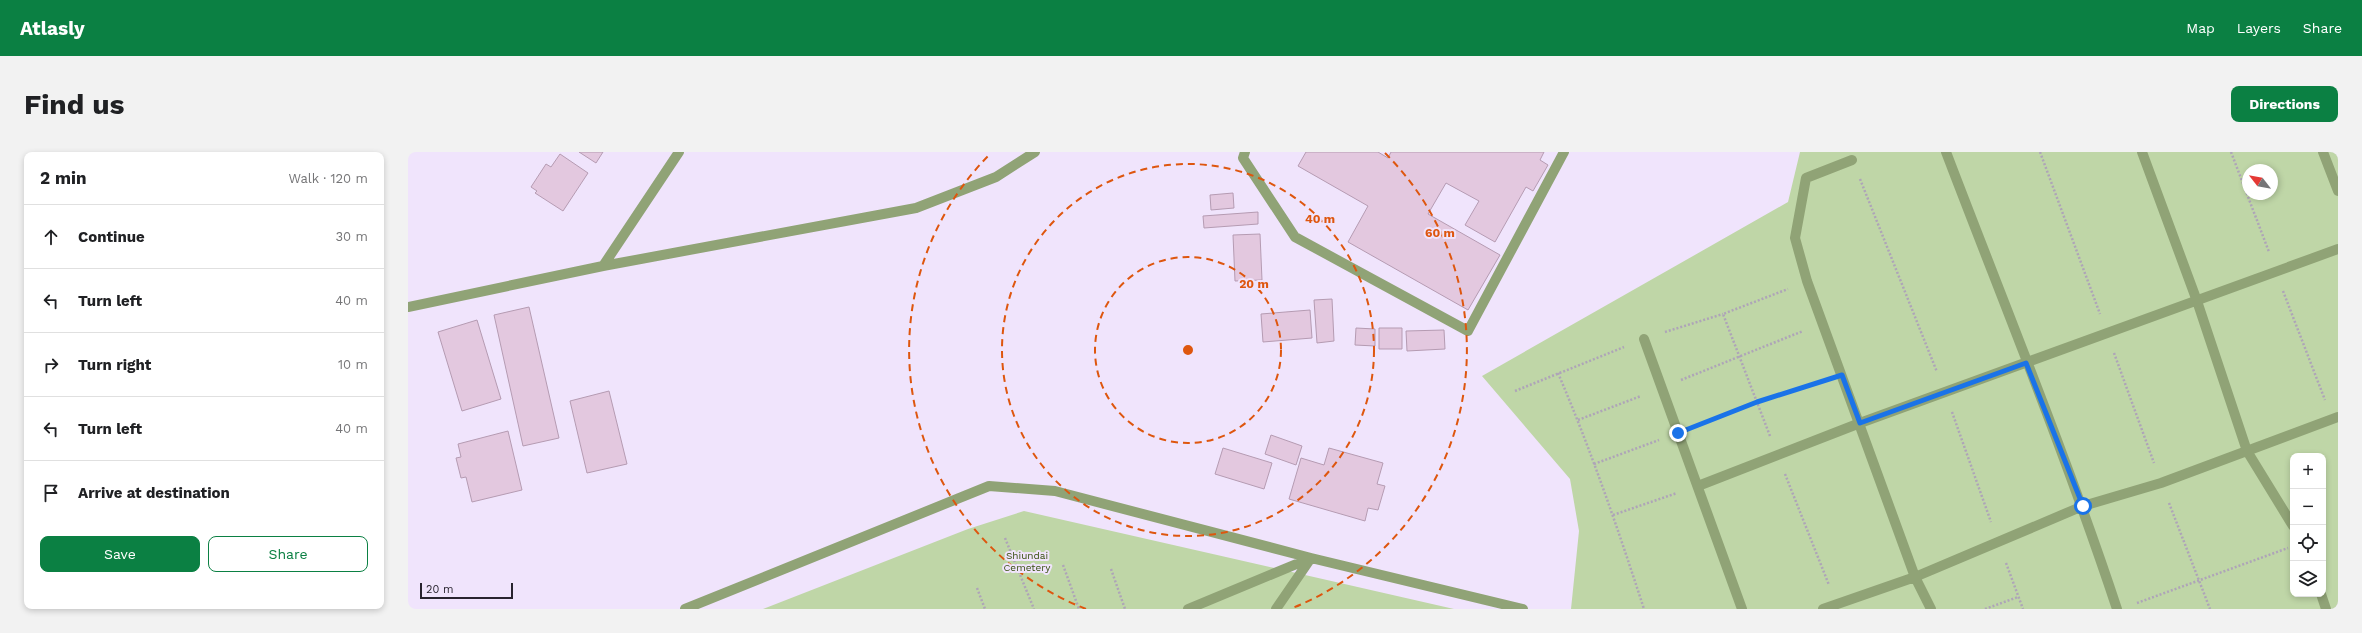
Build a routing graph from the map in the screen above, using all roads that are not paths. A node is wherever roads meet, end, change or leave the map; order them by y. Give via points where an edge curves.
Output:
1 (679, 152) edge
2 (1035, 152) edge
3 (1245, 152) edge
4 (1564, 152) edge
5 (1946, 152) edge
6 (2142, 152) edge
7 (2323, 152) edge
8 (1852, 160) road end
9 (2338, 191) edge
10 (2338, 249) edge
11 (604, 266) junction
12 (2197, 301) junction
13 (408, 306) edge
14 (1644, 339) road end
15 (2026, 363) junction
16 (2338, 417) edge
17 (1860, 423) junction
18 (2247, 451) junction
19 (1698, 486) junction
20 (2083, 506) junction
21 (2292, 525) edge
22 (1310, 558) junction
23 (1915, 577) junction
24 (2321, 597) edge
25 (1837, 607) edge
26 (685, 609) edge
27 (1188, 609) edge
28 (1276, 609) edge
29 (1523, 609) edge
30 (1742, 609) edge
31 (1823, 609) edge
32 (1931, 609) edge
33 (2118, 609) edge
34 (2326, 609) edge

1 - 11 street
2 - 11 street via 996,177 916,208
3 - 4 street via 1243,158 1295,237 1468,331
5 - 15 street
6 - 12 street
7 - 9 street
8 - 17 street via 1806,178 1795,238 1807,281
10 - 12 street
11 - 13 street
12 - 15 street
12 - 18 street
14 - 19 street
15 - 17 street
15 - 20 street
16 - 18 street
17 - 19 street
17 - 23 street
18 - 20 street via 2161,483
18 - 21 street
19 - 30 street
20 - 23 street
20 - 33 street
22 - 26 street via 1056,491 989,486
22 - 27 street
22 - 28 street
22 - 29 street
23 - 25 street
23 - 32 street
24 - 34 street
25 - 31 street

